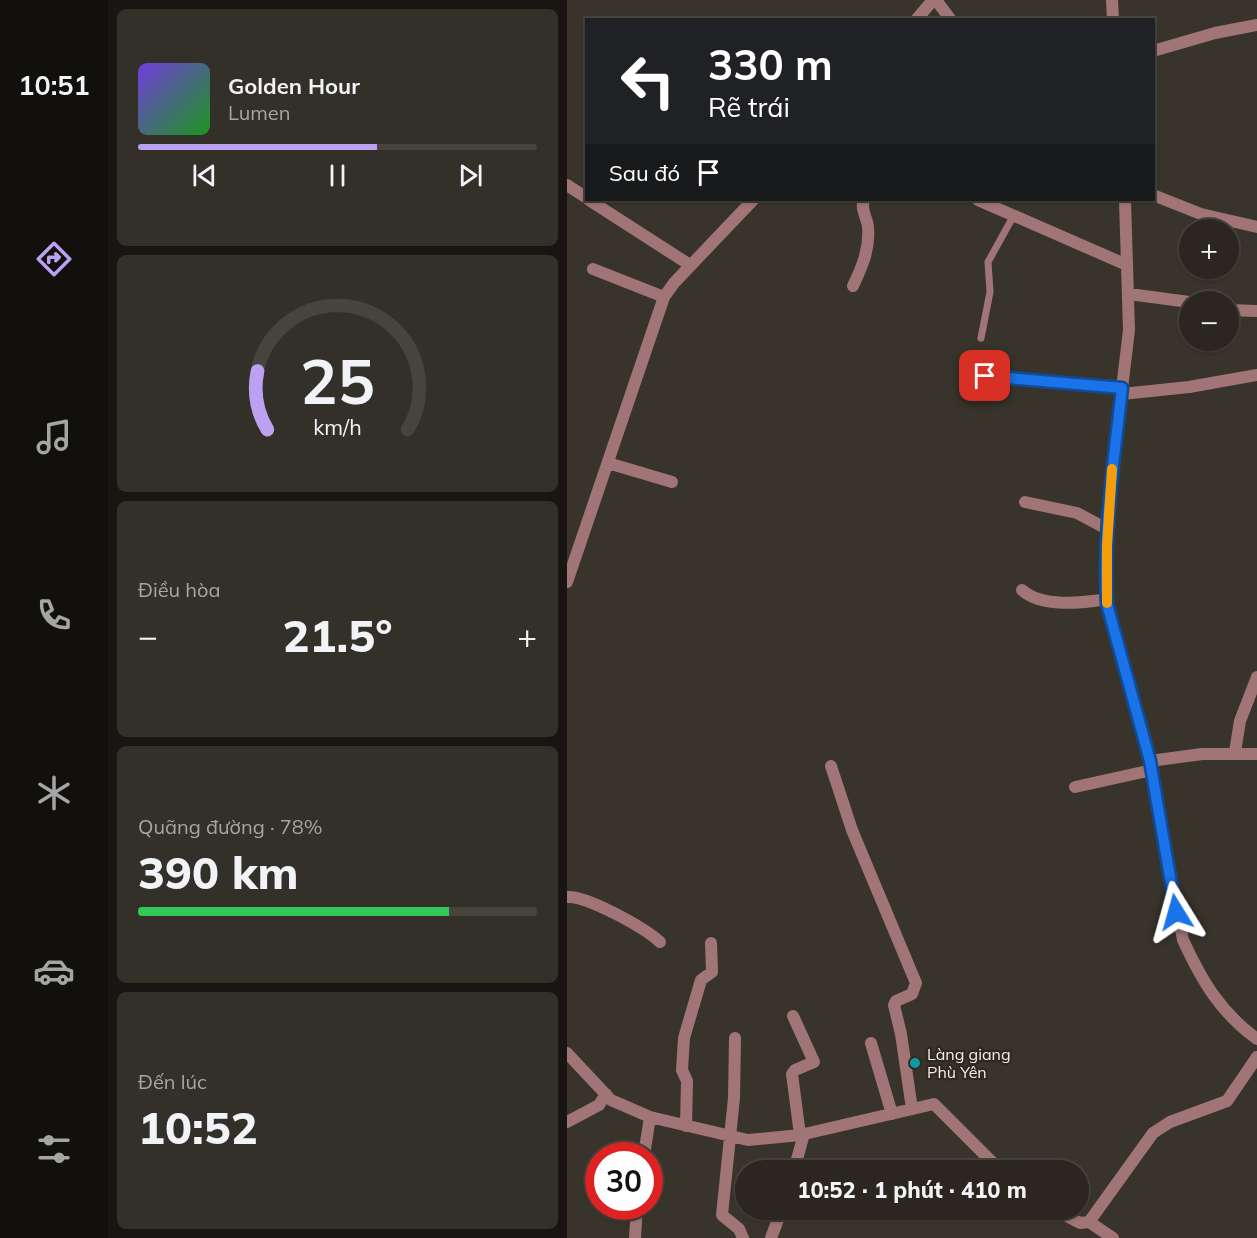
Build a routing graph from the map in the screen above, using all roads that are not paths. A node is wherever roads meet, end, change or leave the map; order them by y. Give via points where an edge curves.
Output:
1 (935, 0) edge
2 (1112, 0) edge
3 (918, 18) edge
4 (949, 18) edge
5 (1113, 18) edge
6 (1257, 25) edge
7 (1155, 50) edge
8 (567, 185) edge
9 (1155, 196) edge
10 (585, 197) edge
11 (591, 201) edge
12 (752, 201) edge
13 (864, 201) edge
14 (980, 201) edge
15 (1125, 201) edge
16 (1014, 215) junction
17 (1257, 226) edge
18 (690, 265) junction
19 (1127, 266) junction
20 (593, 269) dead end
21 (852, 286) dead end
22 (1129, 294) junction
23 (664, 297) junction
24 (1179, 301) edge
25 (1239, 310) edge
26 (1257, 311) edge
27 (981, 338) dead end
28 (1257, 375) edge
29 (985, 376) dead end
30 (1122, 391) junction
31 (608, 463) junction
32 (672, 482) dead end
33 (1025, 502) dead end
34 (1107, 529) junction
35 (567, 582) edge
36 (1022, 590) dead end
37 (1107, 599) junction
38 (1257, 677) edge
39 (1235, 752) junction
40 (1257, 754) edge
41 (831, 766) dead end
42 (1151, 766) junction
43 (1075, 787) dead end
44 (567, 897) edge
45 (660, 942) dead end
46 (711, 943) dead end
47 (793, 1016) dead end
48 (735, 1038) dead end
49 (1257, 1040) edge
50 (871, 1043) dead end
51 (567, 1053) edge
52 (1257, 1057) edge
53 (606, 1094) junction
54 (912, 1110) junction
55 (892, 1114) junction
56 (650, 1117) junction
57 (567, 1122) edge
58 (686, 1126) junction
59 (802, 1134) junction
60 (729, 1136) junction
61 (646, 1142) edge
62 (796, 1160) edge
63 (990, 1160) edge
64 (636, 1220) edge
65 (778, 1220) edge
66 (1076, 1220) edge
67 (1089, 1222) junction
68 (635, 1238) edge
69 (743, 1238) edge
70 (771, 1238) edge
71 (1113, 1238) edge

1 - 3 street
1 - 4 street
2 - 5 street
6 - 7 street
8 - 10 street
9 - 17 street via 1201,213
11 - 18 street
12 - 18 street
13 - 21 street via 868,228 865,261
14 - 16 street
15 - 19 street
16 - 19 street
16 - 27 lane via 988,262 990,292
18 - 23 street
19 - 22 street
20 - 23 street
22 - 24 street
22 - 30 street
23 - 31 street
25 - 26 street
28 - 30 street via 1189,387
29 - 30 street
30 - 34 street
31 - 32 street
31 - 35 street
33 - 34 street via 1077,513
34 - 37 street
36 - 37 street via 1039,600
37 - 42 street
38 - 39 street
39 - 40 street
39 - 42 street via 1179,756
41 - 54 street via 852,830 916,983 912,994 894,1005
42 - 43 street
42 - 49 street via 1183,940 1214,999 1234,1023
44 - 45 street via 634,922
46 - 58 street via 712,972 701,980 684,1038
47 - 59 street via 814,1062 792,1074
48 - 60 street
50 - 55 street
51 - 53 street
52 - 67 street via 1227,1101 1170,1122 1153,1133
53 - 56 street via 611,1100
53 - 57 street via 599,1105
54 - 55 street
54 - 63 street via 934,1104
55 - 59 street
56 - 58 street
56 - 61 street
58 - 60 street
59 - 60 street via 748,1140
59 - 62 street
60 - 69 street via 723,1215
64 - 68 street
65 - 70 street
66 - 67 street
67 - 71 street

